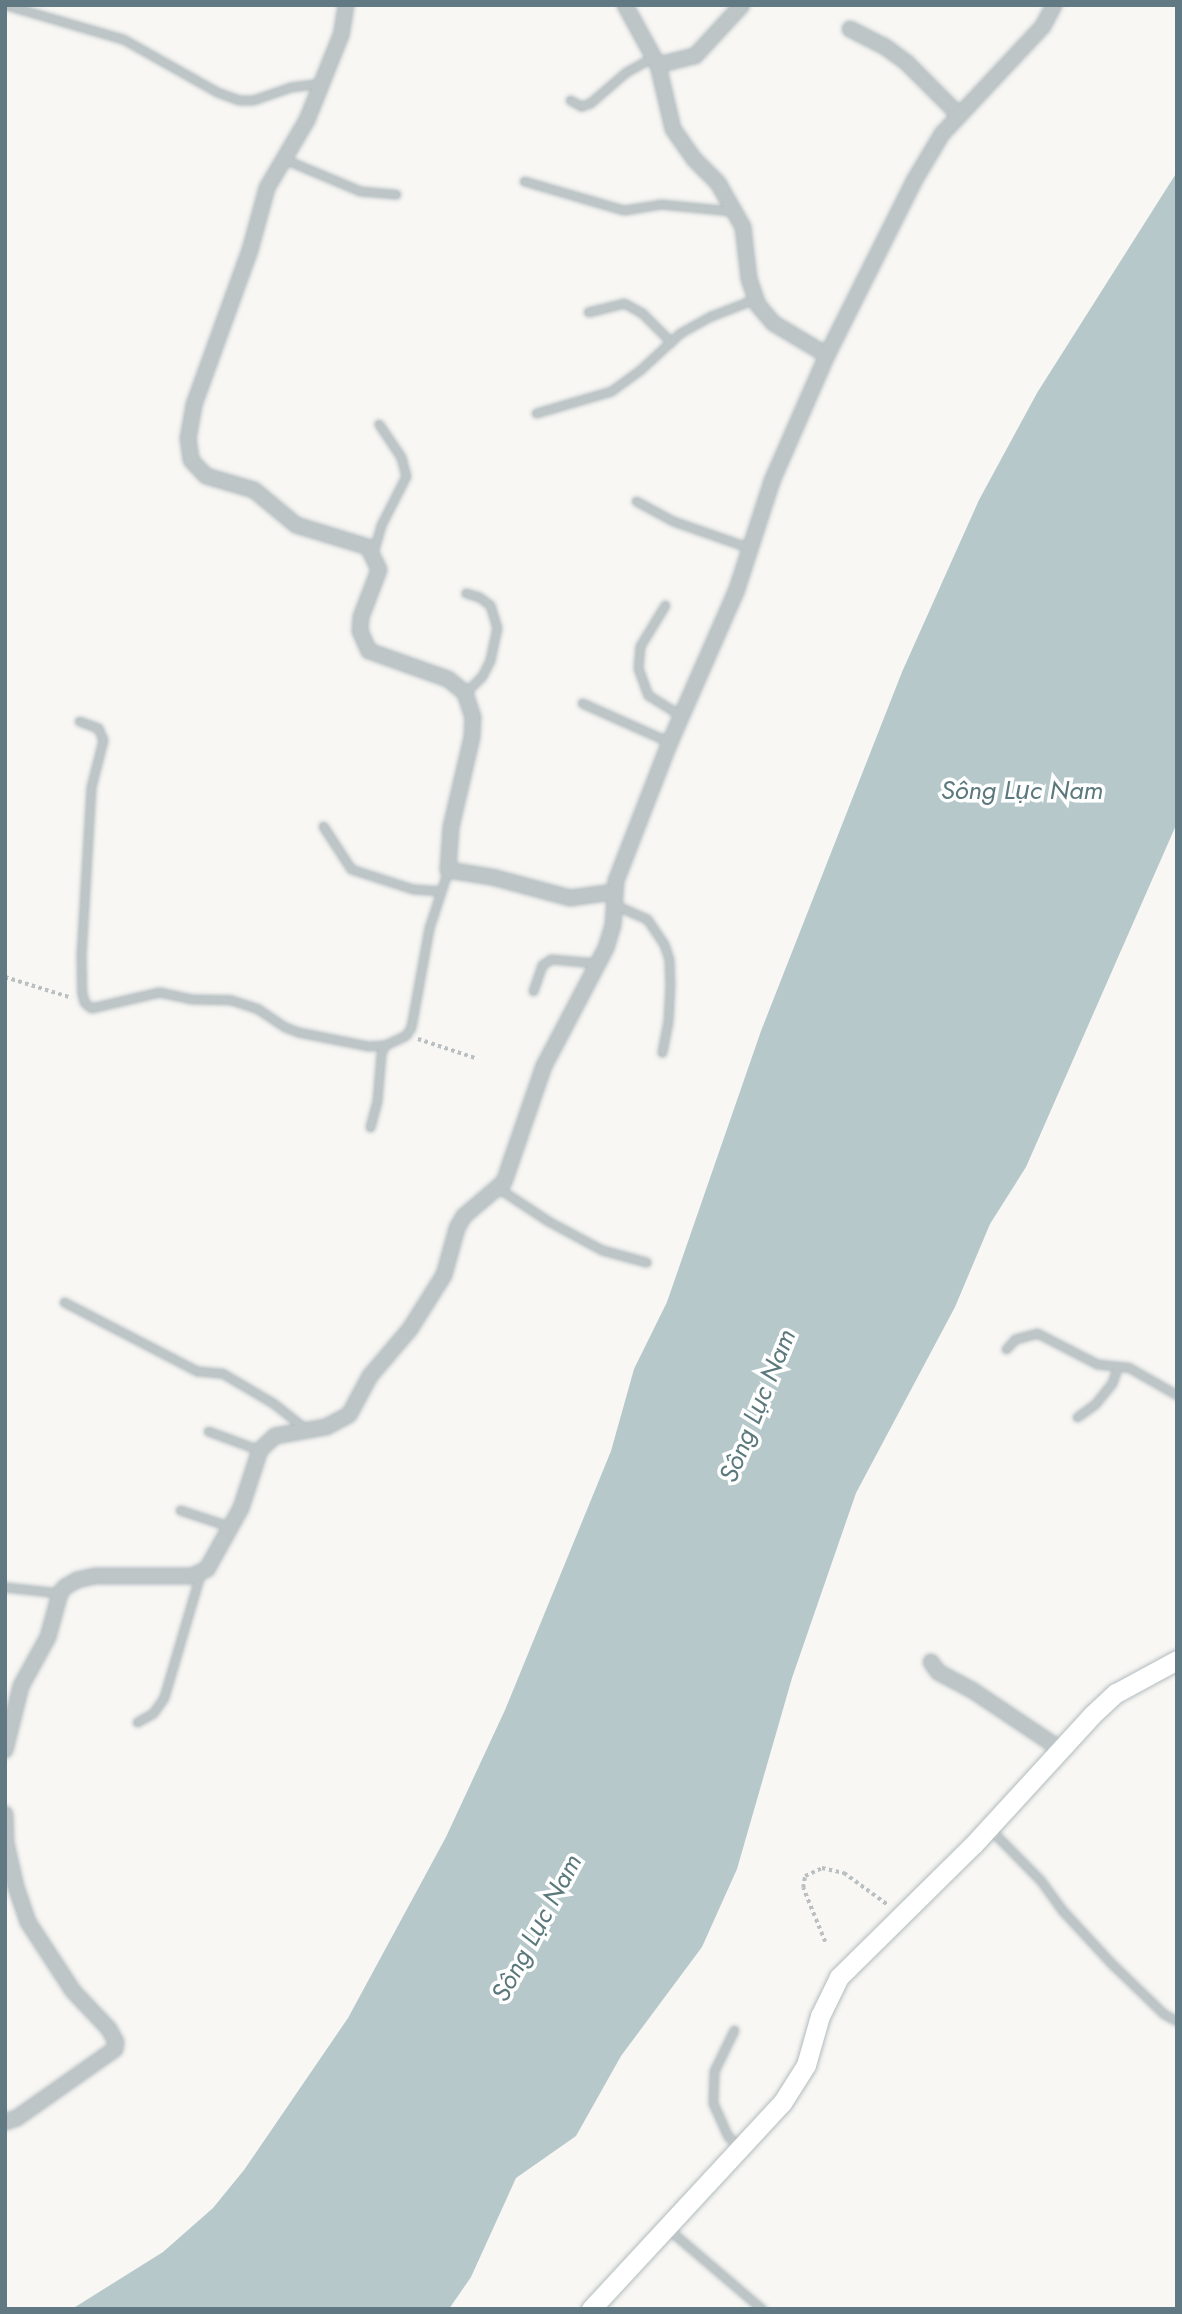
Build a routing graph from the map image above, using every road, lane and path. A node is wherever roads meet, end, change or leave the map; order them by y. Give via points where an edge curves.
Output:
1 (6, 5) edge
2 (346, 5) edge
3 (625, 5) edge
4 (742, 5) edge
5 (1054, 5) edge
6 (850, 29) dead end
7 (656, 61) junction
8 (323, 83) junction
9 (570, 100) dead end
10 (959, 115) junction
11 (284, 159) junction
12 (524, 181) dead end
13 (396, 194) dead end
14 (736, 212) junction
15 (755, 299) junction
16 (588, 312) dead end
17 (671, 342) junction
18 (827, 355) junction
19 (536, 413) dead end
20 (379, 424) dead end
21 (636, 501) dead end
22 (750, 548) junction
23 (373, 554) junction
24 (466, 593) dead end
25 (665, 605) dead end
26 (465, 693) junction
27 (582, 704) dead end
28 (682, 716) junction
29 (79, 721) dead end
30 (670, 742) junction
31 (323, 827) dead end
32 (448, 870) junction
33 (439, 891) junction
34 (613, 898) junction
35 (598, 963) junction
36 (5, 977) edge
37 (533, 990) dead end
38 (84, 1002) junction
39 (406, 1035) junction
40 (385, 1045) junction
41 (662, 1052) dead end
42 (475, 1058) dead end
43 (370, 1128) dead end
44 (498, 1188) junction
45 (646, 1262) dead end
46 (64, 1302) dead end
47 (1006, 1349) dead end
48 (1118, 1366) junction
49 (1177, 1395) edge
50 (1077, 1417) dead end
51 (308, 1430) junction
52 (208, 1431) dead end
53 (260, 1450) junction
54 (180, 1510) dead end
55 (232, 1527) junction
56 (200, 1574) junction
57 (5, 1587) edge
58 (60, 1593) junction
59 (1177, 1660) edge
60 (931, 1662) dead end
61 (137, 1722) dead end
62 (1060, 1749) junction
63 (5, 1750) edge
64 (5, 1814) edge
65 (988, 1828) junction
66 (901, 1914) junction
67 (825, 1942) dead end
68 (1177, 2021) edge
69 (734, 2031) dead end
70 (5, 2122) edge
71 (740, 2148) junction
72 (667, 2227) junction
73 (591, 2309) edge
74 (762, 2309) edge

1 - 8 lane via 123,40 239,100
2 - 8 street via 341,35
3 - 7 street
4 - 7 street via 695,56
5 - 10 street via 1042,26
6 - 10 street via 899,57
7 - 9 lane via 626,72 590,103 581,106
7 - 14 street via 673,129
8 - 11 street
10 - 18 street via 914,181
11 - 13 lane via 360,191
11 - 23 street via 267,188 250,250 194,405 188,438 191,460 206,476 254,490 296,525 355,542
12 - 14 lane via 624,210 660,204
14 - 15 street via 745,236
15 - 17 lane via 711,316
15 - 18 street via 773,323
16 - 17 lane via 624,303 642,313
17 - 19 lane via 611,391
18 - 22 street via 772,481
20 - 23 lane via 401,457 406,476 381,525
21 - 22 lane via 673,522
22 - 28 street via 736,592
23 - 26 street via 379,570 360,631 369,650 448,679
24 - 26 lane via 489,605 497,628 490,660
25 - 28 lane via 640,646 638,668 648,695
26 - 32 street via 473,717 472,737 451,827
27 - 30 lane
28 - 30 street
29 - 38 lane via 98,728 103,740 91,787 81,954
30 - 34 street
31 - 33 lane via 351,869 414,889
32 - 33 lane
32 - 34 street via 570,898
33 - 39 lane
34 - 35 street via 612,931
34 - 41 lane via 647,919 667,951 669,1008
35 - 37 lane via 551,959 542,965
35 - 44 street via 544,1066 510,1167
36 - 38 path
38 - 40 lane via 95,1008 159,992 230,1000 258,1009 298,1032 368,1046
39 - 40 lane
39 - 42 path
40 - 43 lane
44 - 45 lane via 602,1250
44 - 51 street via 464,1216 444,1275 410,1329 370,1376 349,1415
46 - 51 lane via 197,1371 222,1373
47 - 48 lane via 1015,1339 1037,1333 1097,1364
48 - 49 lane via 1128,1367
48 - 50 lane via 1112,1383
51 - 53 street via 275,1436
52 - 53 lane
53 - 55 street
54 - 55 lane
55 - 56 street
56 - 58 street via 96,1576 77,1580
56 - 61 lane via 164,1697 153,1713
57 - 58 lane
58 - 63 street via 48,1637 21,1686
59 - 62 street via 1115,1693
60 - 62 street via 938,1672
62 - 65 street
64 - 70 street via 11,1865 28,1922 73,1991 116,2042 115,2049
65 - 66 street
65 - 68 lane via 1112,1964
66 - 67 path via 844,1873 821,1868 805,1876 803,1888
66 - 71 street via 839,1977 828,1995 798,2081
69 - 71 lane via 714,2071 713,2103 728,2136
71 - 72 street
72 - 73 street
72 - 74 lane

